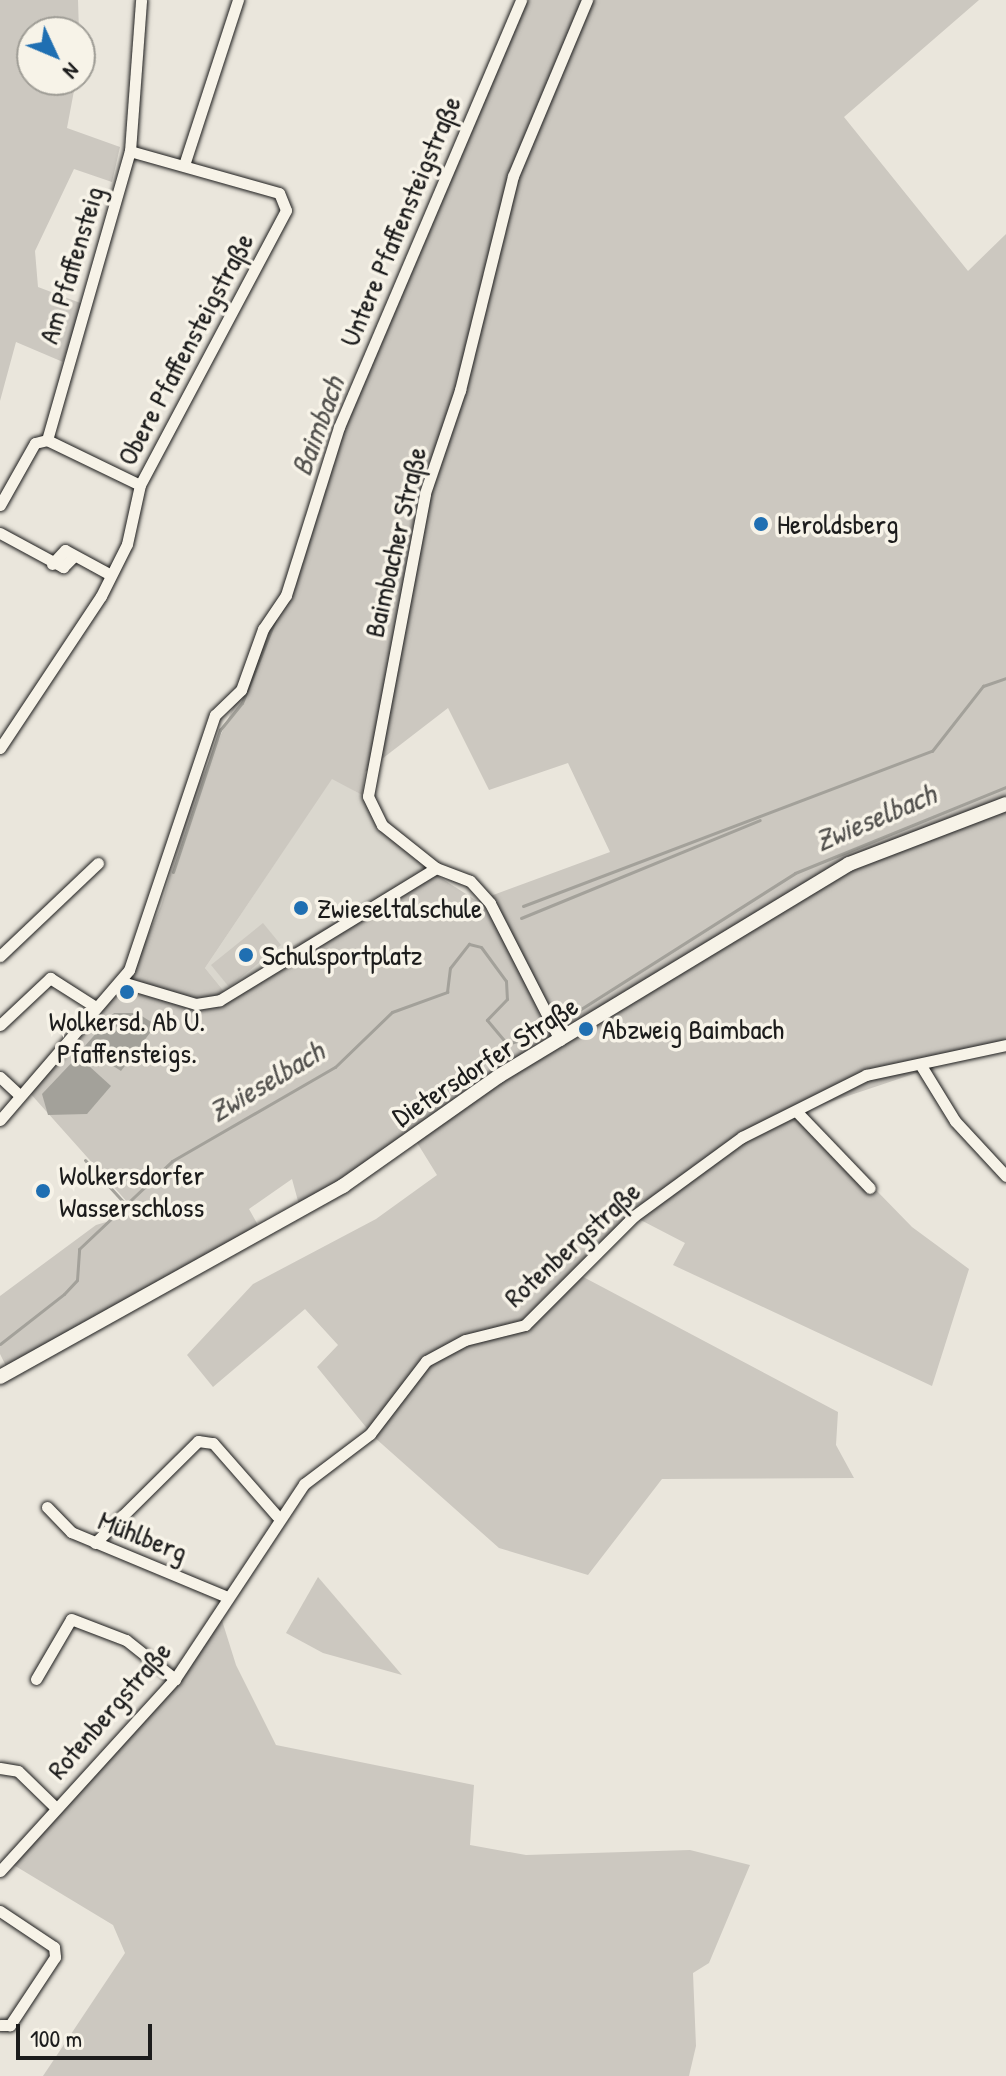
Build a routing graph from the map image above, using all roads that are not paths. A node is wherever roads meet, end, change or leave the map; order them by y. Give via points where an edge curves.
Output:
1 (141, 0) edge
2 (238, 0) edge
3 (521, 0) edge
4 (587, 0) edge
5 (130, 151) junction
6 (184, 165) junction
7 (47, 440) junction
8 (140, 485) junction
9 (0, 505) edge
10 (0, 533) edge
11 (111, 575) junction
12 (0, 748) edge
13 (1006, 804) edge
14 (98, 863) dead end
15 (436, 868) junction
16 (0, 956) edge
17 (122, 982) junction
18 (94, 1006) junction
19 (0, 1025) edge
20 (560, 1040) junction
21 (1006, 1045) edge
22 (920, 1064) junction
23 (0, 1077) edge
24 (19, 1095) junction
25 (797, 1112) junction
26 (0, 1120) edge
27 (1006, 1176) edge
28 (870, 1188) dead end
29 (0, 1377) edge
30 (47, 1507) dead end
31 (277, 1516) junction
32 (95, 1543) junction
33 (227, 1597) junction
34 (36, 1679) dead end
35 (175, 1679) junction
36 (0, 1768) edge
37 (56, 1808) junction
38 (0, 1871) edge
39 (0, 1911) edge
40 (0, 2025) edge

1 - 5 street, Am Pfaffensteig
2 - 6 street
3 - 17 street, Untere Pfaffensteigstraße via 339,427 286,595 263,629 241,690 215,715 155,904
4 - 15 street, Baimbacher Straße via 513,176 460,390 425,493 381,713 368,796 382,825
5 - 6 street, Obere Pfaffensteigstraße
5 - 7 street, Am Pfaffensteig
6 - 8 street, Obere Pfaffensteigstraße via 279,193 286,210
7 - 8 street
7 - 9 street via 35,443
8 - 11 street, Obere Pfaffensteigstraße via 138,513
10 - 11 street via 52,564 63,567 73,557
11 - 12 street, Obere Pfaffensteigstraße
13 - 20 street, Dietersdorfer Straße via 849,864
14 - 16 street
15 - 17 street via 290,951 220,1000 196,1004
15 - 20 street, Baimbacher Straße via 470,881 490,903
17 - 18 street
18 - 19 street via 50,978
18 - 24 street
20 - 29 street, Dietersdorfer Straße via 343,1186
21 - 22 street, Rotenbergstraße
22 - 25 street, Rotenbergstraße via 866,1075
22 - 27 street via 955,1121
23 - 24 street
24 - 26 street
25 - 28 street
25 - 31 street, Rotenbergstraße via 729,1145 658,1197 525,1325 465,1340 426,1361 401,1402 304,1484
30 - 32 street, Mühlberg
31 - 32 street via 213,1443 198,1441 104,1526
31 - 33 street, Rotenbergstraße
32 - 33 street, Mühlberg
33 - 35 street, Rotenbergstraße
34 - 35 street via 71,1619 126,1640
35 - 37 street, Rotenbergstraße
36 - 37 street via 18,1771
37 - 38 street, Rotenbergstraße
39 - 40 street via 54,1947 55,1957 10,2025

